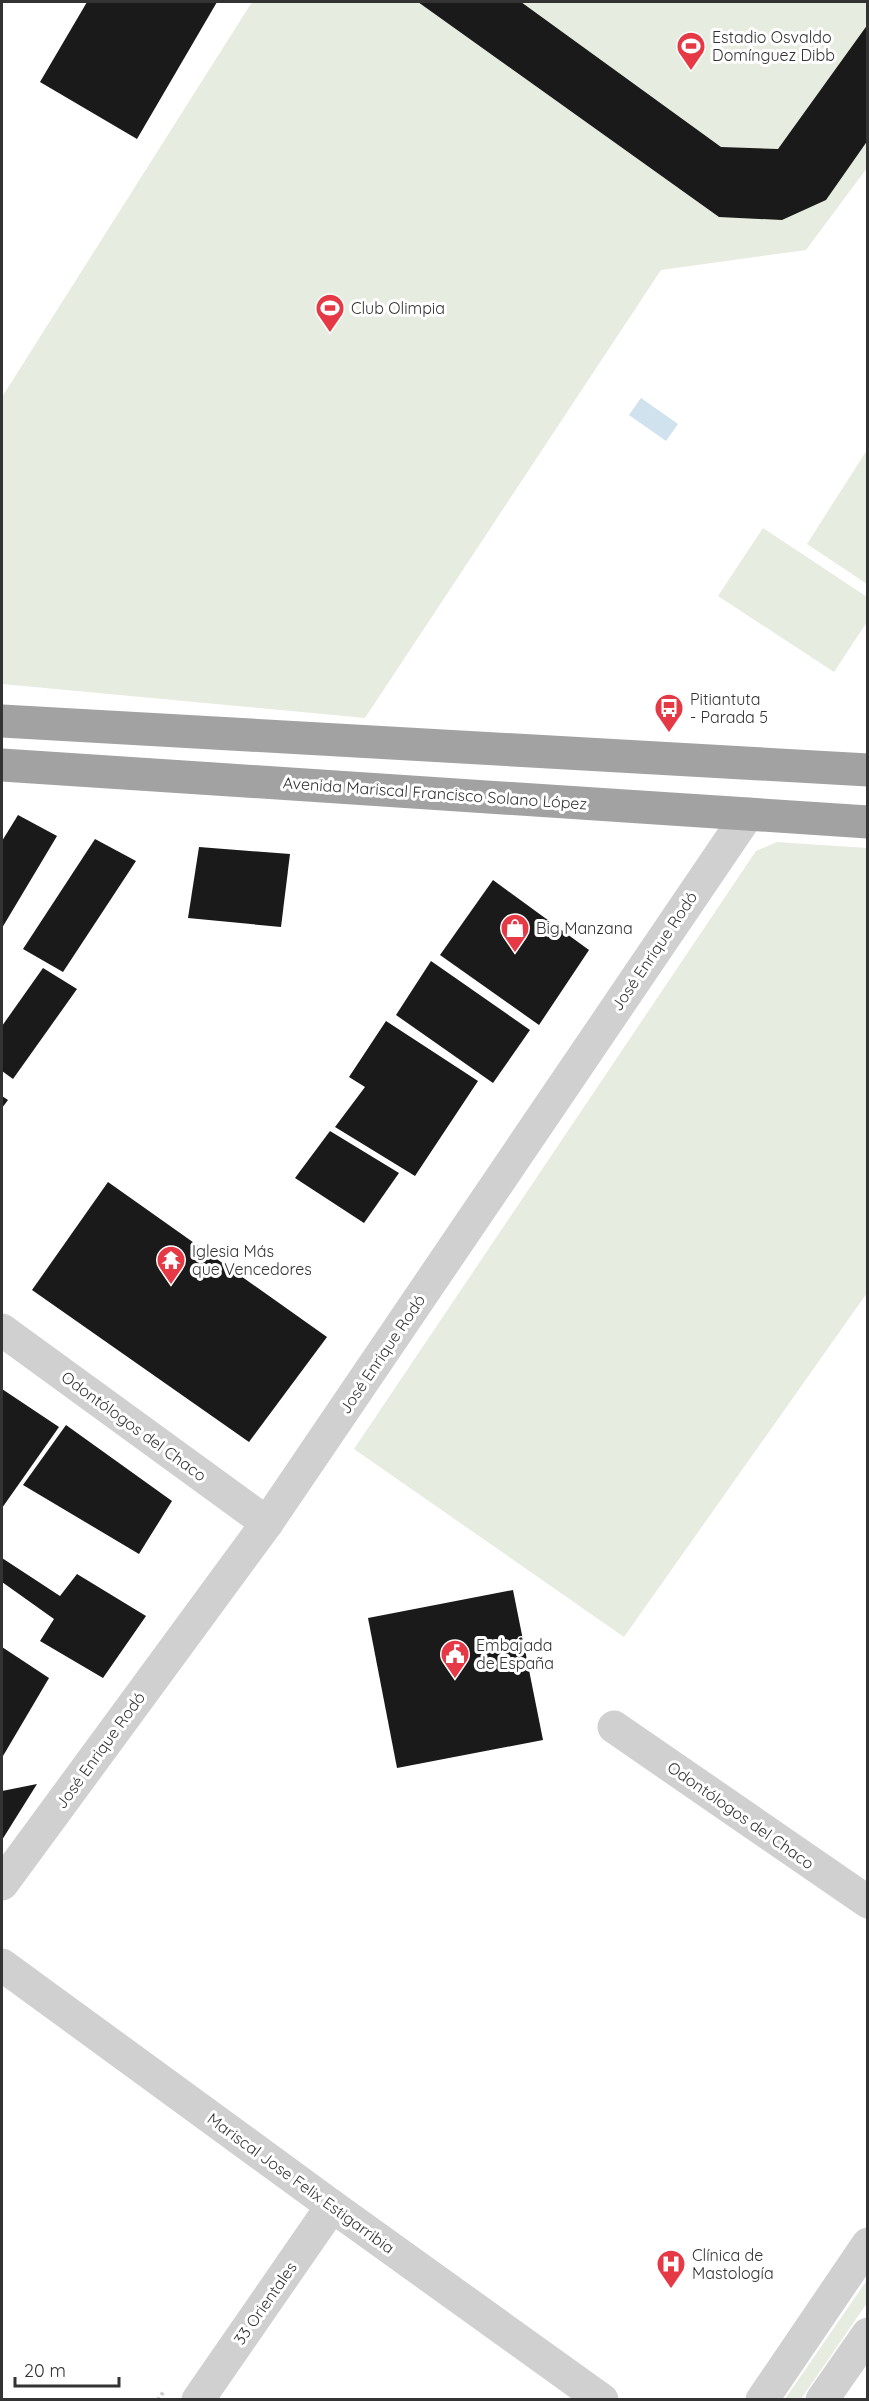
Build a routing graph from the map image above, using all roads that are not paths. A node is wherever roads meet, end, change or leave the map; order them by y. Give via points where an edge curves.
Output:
1 (2, 721) edge
2 (2, 765) edge
3 (864, 770) edge
4 (748, 814) junction
5 (867, 822) edge
6 (2, 1330) edge
7 (267, 1523) junction
8 (614, 1727) dead end
9 (2, 1884) edge
10 (867, 1902) edge
11 (2, 1965) edge
12 (332, 2206) junction
13 (867, 2244) edge
14 (867, 2334) edge
15 (198, 2400) edge
16 (602, 2400) edge
17 (762, 2400) edge
18 (822, 2400) edge

1 - 3 highway
2 - 4 highway, Avenida Mariscal Francisco Solano López
4 - 5 highway, Avenida Mariscal Francisco Solano López
4 - 7 street, José Enrique Rodó
6 - 7 street, Odontólogos del Chaco
7 - 9 street, José Enrique Rodó
8 - 10 street, Odontólogos del Chaco
11 - 12 street, Mariscal Jose Felix Estigarribia
12 - 15 street, 33 Orientales
12 - 16 street, Mariscal Jose Felix Estigarribia
13 - 17 street
14 - 18 street

